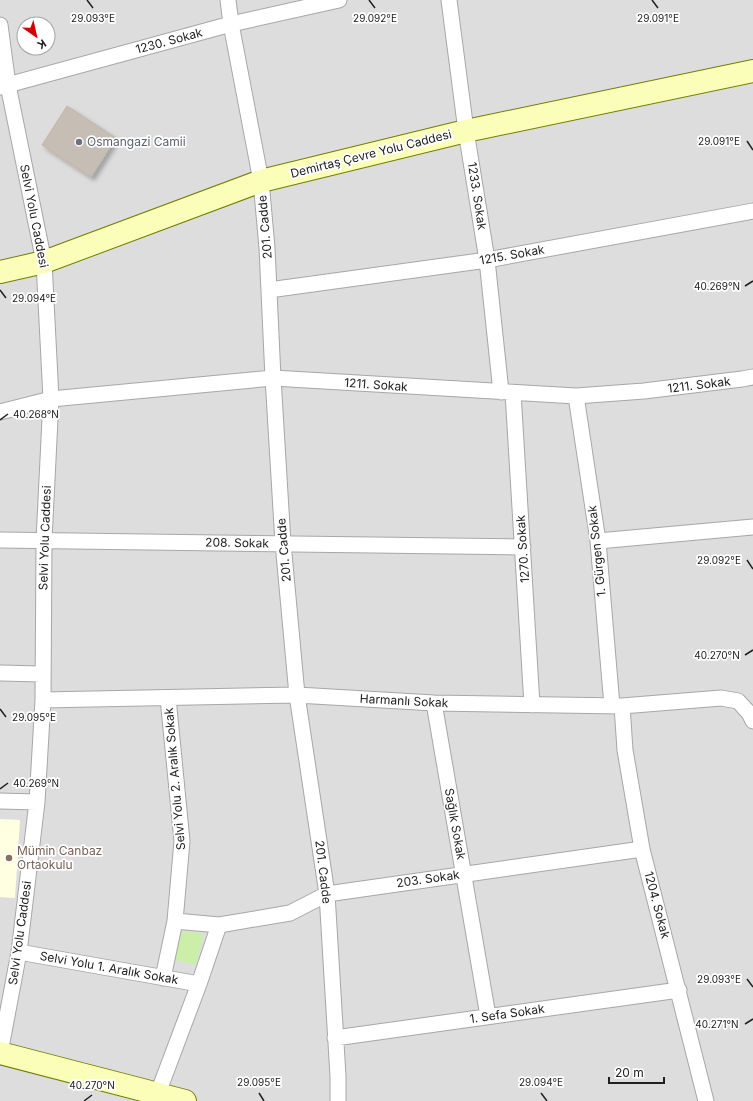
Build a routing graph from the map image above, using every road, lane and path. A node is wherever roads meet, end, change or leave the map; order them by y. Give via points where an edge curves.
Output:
1 (228, 0) edge
2 (339, 0) edge
3 (449, 0) edge
4 (231, 24) junction
5 (0, 26) edge
6 (753, 71) edge
7 (4, 86) edge
8 (466, 131) junction
9 (261, 181) junction
10 (753, 210) edge
11 (487, 260) junction
12 (44, 262) junction
13 (0, 272) edge
14 (269, 290) junction
15 (753, 377) edge
16 (273, 378) junction
17 (507, 393) junction
18 (576, 396) junction
19 (51, 399) junction
20 (0, 412) edge
21 (753, 527) edge
22 (0, 540) edge
23 (44, 540) junction
24 (598, 541) junction
25 (283, 543) junction
26 (522, 546) junction
27 (0, 673) edge
28 (42, 674) junction
29 (298, 695) junction
30 (168, 698) junction
31 (43, 700) junction
32 (434, 704) junction
33 (532, 705) junction
34 (617, 706) junction
35 (753, 722) edge
36 (0, 801) edge
37 (36, 802) junction
38 (642, 849) junction
39 (464, 874) junction
40 (327, 894) junction
41 (175, 921) junction
42 (219, 925) junction
43 (19, 952) junction
44 (163, 978) junction
45 (199, 984) junction
46 (679, 990) junction
47 (488, 1016) junction
48 (335, 1038) junction
49 (0, 1053) edge
50 (158, 1093) junction
51 (185, 1101) edge
52 (338, 1101) edge
53 (706, 1101) edge

1 - 4 street, 201. Cadde
2 - 4 street, 1230. Sokak
3 - 8 street, 1233. Sokak
4 - 7 street, 1230. Sokak
4 - 9 street, 201. Cadde
5 - 7 street, Selvi Yolu Caddesi
6 - 8 main road, Demirtaş Çevre Yolu Caddesi
7 - 12 street, Selvi Yolu Caddesi
8 - 9 main road, Demirtaş Çevre Yolu Caddesi
8 - 11 street, 1233. Sokak
9 - 12 main road, Demirtaş Çevre Yolu Caddesi
9 - 14 street, 201. Cadde
10 - 11 street, 1215. Sokak
11 - 14 street, 1215. Sokak
11 - 17 street, 1233. Sokak
12 - 13 main road, Demirtaş Çevre Yolu Caddesi
12 - 19 street, Selvi Yolu Caddesi
14 - 16 street, 201. Cadde
15 - 18 street, 1211. Sokak via 644,391
16 - 17 street, 1211. Sokak
16 - 19 street, 1211. Sokak
16 - 25 street, 201. Cadde
17 - 18 street, 1211. Sokak
17 - 26 street, 1270. Sokak
18 - 24 street, 1. Gürgen Sokak
19 - 20 street, 1211. Sokak
19 - 23 street, Selvi Yolu Caddesi
21 - 24 street
22 - 23 street, 208. Sokak
23 - 25 street, 208. Sokak
23 - 28 street, Selvi Yolu Caddesi
24 - 34 street, 1. Gürgen Sokak
25 - 26 street, 208. Sokak
25 - 29 street, 201. Cadde
26 - 33 street, 1270. Sokak
27 - 28 street
28 - 31 street, Selvi Yolu Caddesi
29 - 30 street, Harmanlı Sokak
29 - 32 street, Harmanlı Sokak
29 - 40 street, 201. Cadde
30 - 31 street, Harmanlı Sokak
30 - 41 street, Selvi Yolu 2. Aralık Sokak via 182,842
31 - 37 street, Selvi Yolu Caddesi
32 - 33 street, Harmanlı Sokak
32 - 39 street, Sağlık Sokak
33 - 34 street, Harmanlı Sokak
34 - 35 street, Harmanlı Sokak via 721,698 738,701
34 - 38 street, 1204. Sokak
36 - 37 street
37 - 43 street, Selvi Yolu Caddesi
38 - 39 street, 203. Sokak
38 - 46 street, 1204. Sokak
39 - 40 street, 203. Sokak
39 - 47 street, Sağlık Sokak
40 - 42 street, 203. Sokak via 290,913
40 - 48 street, 201. Cadde
41 - 42 street, 203. Sokak
41 - 44 street, Selvi Yolu 2. Aralık Sokak
42 - 45 street
43 - 44 street, Selvi Yolu 1. Aralık Sokak
43 - 49 street, Selvi Yolu Caddesi
44 - 45 street, Selvi Yolu 1. Aralık Sokak
45 - 50 street
46 - 47 street, 1. Sefa Sokak
46 - 53 street, 1204. Sokak
47 - 48 street, 1. Sefa Sokak
48 - 52 street, 201. Cadde
49 - 50 main road
50 - 51 main road

